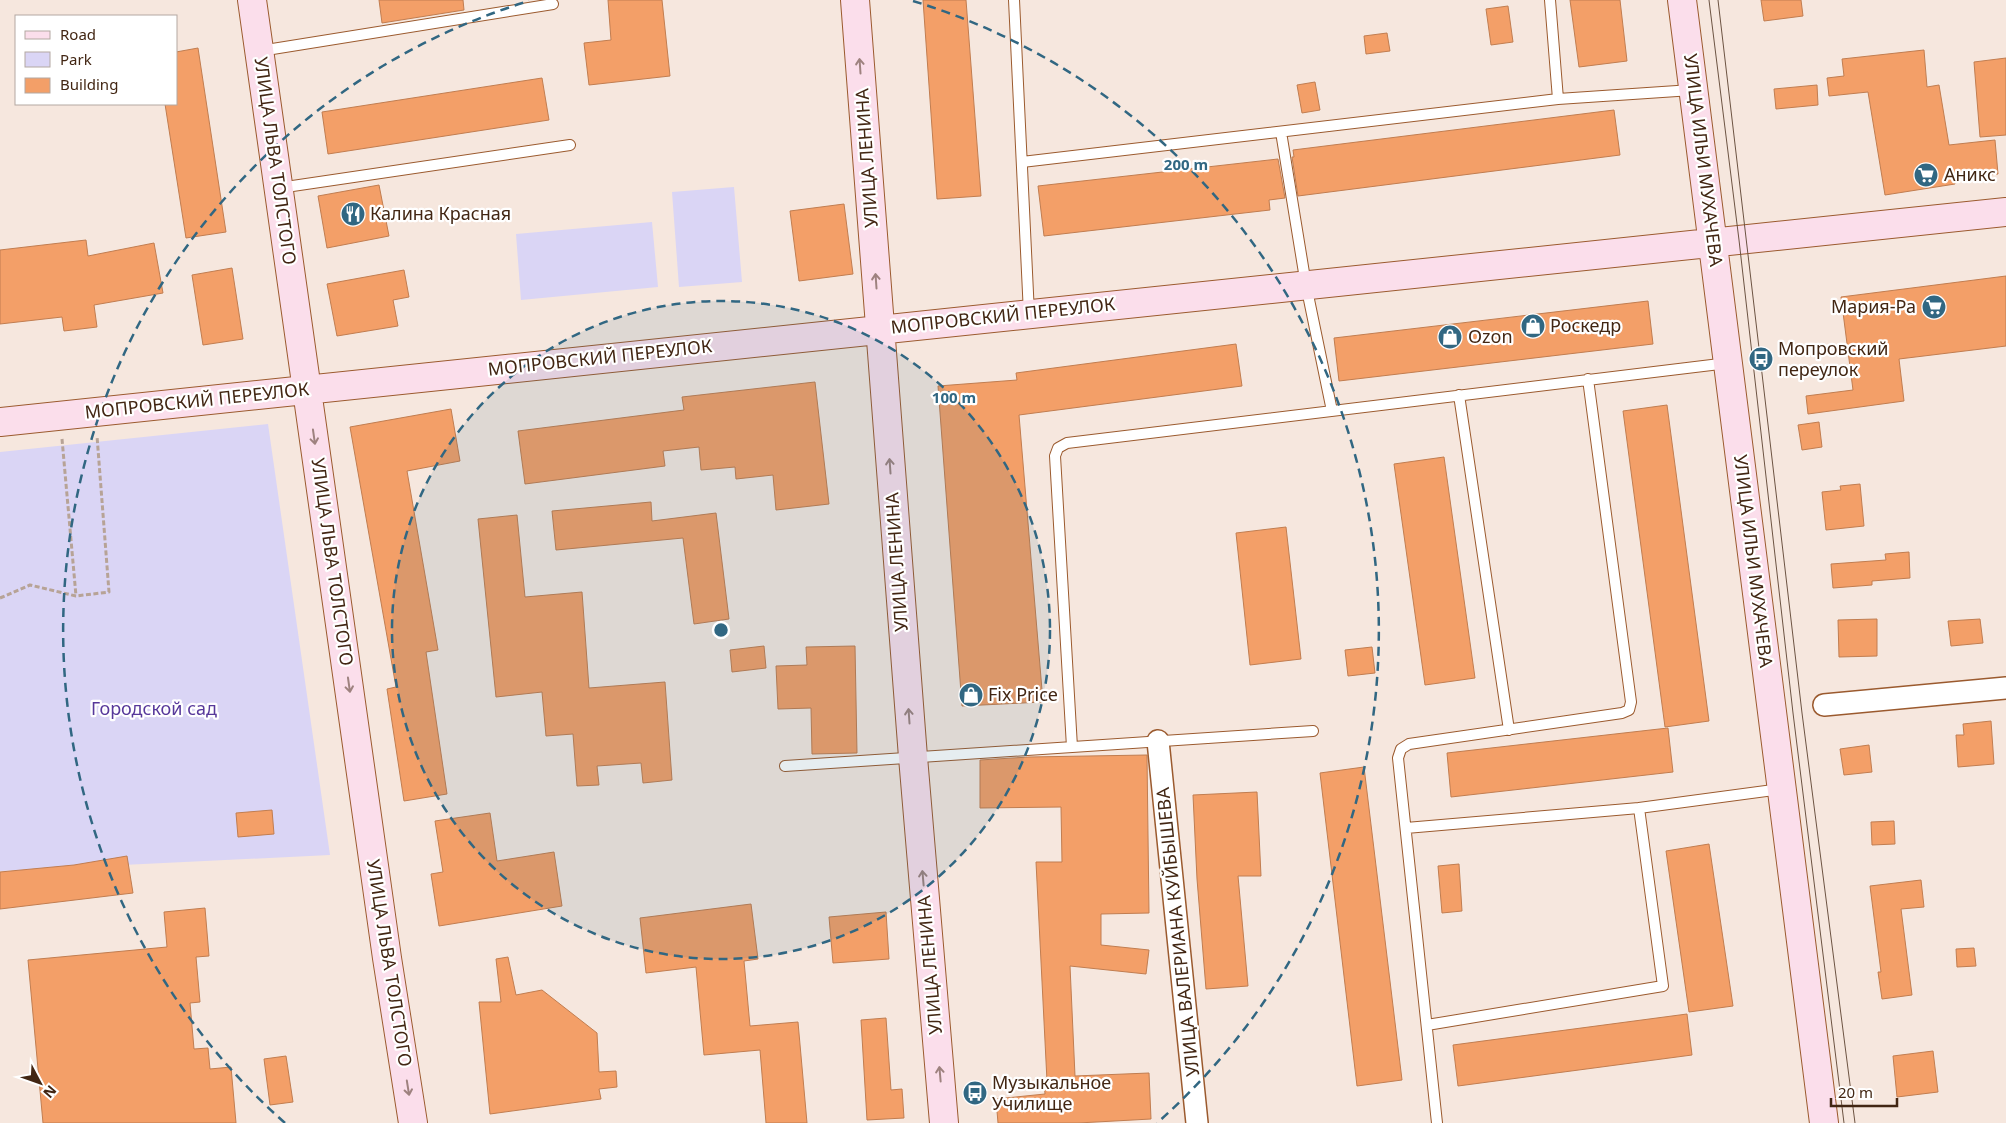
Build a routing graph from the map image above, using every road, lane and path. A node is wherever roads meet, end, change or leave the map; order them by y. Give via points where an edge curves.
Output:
1 (252, 0) edge
2 (855, 0) edge
3 (1014, 0) edge
4 (1550, 0) edge
5 (1682, 0) edge
6 (553, 4) dead end
7 (259, 51) junction
8 (1694, 90) junction
9 (1558, 99) junction
10 (1281, 132) junction
11 (570, 145) dead end
12 (1022, 162) junction
13 (279, 188) junction
14 (2006, 212) edge
15 (1714, 242) junction
16 (1306, 285) junction
17 (1029, 314) junction
18 (879, 329) junction
19 (1729, 363) junction
20 (1588, 379) junction
21 (308, 389) junction
22 (1459, 395) junction
23 (1332, 411) junction
24 (95, 412) junction
25 (59, 416) junction
26 (0, 422) edge
27 (76, 596) junction
28 (0, 598) edge
29 (2006, 688) edge
30 (1824, 704) dead end
31 (1509, 730) junction
32 (1313, 731) dead end
33 (1158, 741) junction
34 (1072, 747) junction
35 (913, 756) junction
36 (786, 766) dead end
37 (1782, 789) junction
38 (1639, 808) junction
39 (1406, 828) junction
40 (1427, 1025) junction
41 (413, 1123) edge
42 (944, 1123) edge
43 (1197, 1123) edge
44 (1437, 1123) edge
45 (1824, 1123) edge

1 - 7 street, УЛИЦА ЛЬВА ТОЛСТОГО
18 -> 2 street, УЛИЦА ЛЕНИНА
3 - 12 lane
4 - 9 lane
5 - 8 street, УЛИЦА ИЛЬИ МУХАЧЕВА
6 - 7 lane
7 - 13 street, УЛИЦА ЛЬВА ТОЛСТОГО
8 - 9 lane
8 - 15 street, УЛИЦА ИЛЬИ МУХАЧЕВА
9 - 10 lane
10 - 12 lane
10 - 16 lane
11 - 13 lane
12 - 17 lane
13 - 21 street, УЛИЦА ЛЬВА ТОЛСТОГО
14 - 15 street, МОПРОВСКИЙ ПЕРЕУЛОК
15 - 16 street, МОПРОВСКИЙ ПЕРЕУЛОК
15 - 19 street, УЛИЦА ИЛЬИ МУХАЧЕВА
16 - 17 street, МОПРОВСКИЙ ПЕРЕУЛОК
16 - 23 lane
17 - 18 street, МОПРОВСКИЙ ПЕРЕУЛОК
18 - 21 street, МОПРОВСКИЙ ПЕРЕУЛОК
35 -> 18 street, УЛИЦА ЛЕНИНА
19 - 20 lane
19 - 37 street, УЛИЦА ИЛЬИ МУХАЧЕВА
20 - 22 lane
20 - 31 lane via 1631,702 1629,710 1622,713
21 - 24 street, МОПРОВСКИЙ ПЕРЕУЛОК
21 -> 41 street, УЛИЦА ЛЬВА ТОЛСТОГО
22 - 23 lane
22 - 31 lane
23 - 34 lane via 1068,443 1058,448 1055,456
24 - 25 street, МОПРОВСКИЙ ПЕРЕУЛОК
24 - 27 path via 109,592
25 - 26 street, МОПРОВСКИЙ ПЕРЕУЛОК
25 - 27 path
27 - 28 path via 30,585
29 - 30 street
31 - 39 lane via 1409,744 1401,749 1398,758
32 - 33 lane
33 - 34 lane
33 - 43 street, УЛИЦА ВАЛЕРИАНА КУЙБЫШЕВА
34 - 35 lane
35 - 36 lane
42 -> 35 street, УЛИЦА ЛЕНИНА
37 - 38 lane
37 - 45 street, УЛИЦА ИЛЬИ МУХАЧЕВА
38 - 39 lane
38 - 40 lane via 1663,986
39 - 40 lane
40 - 44 lane

